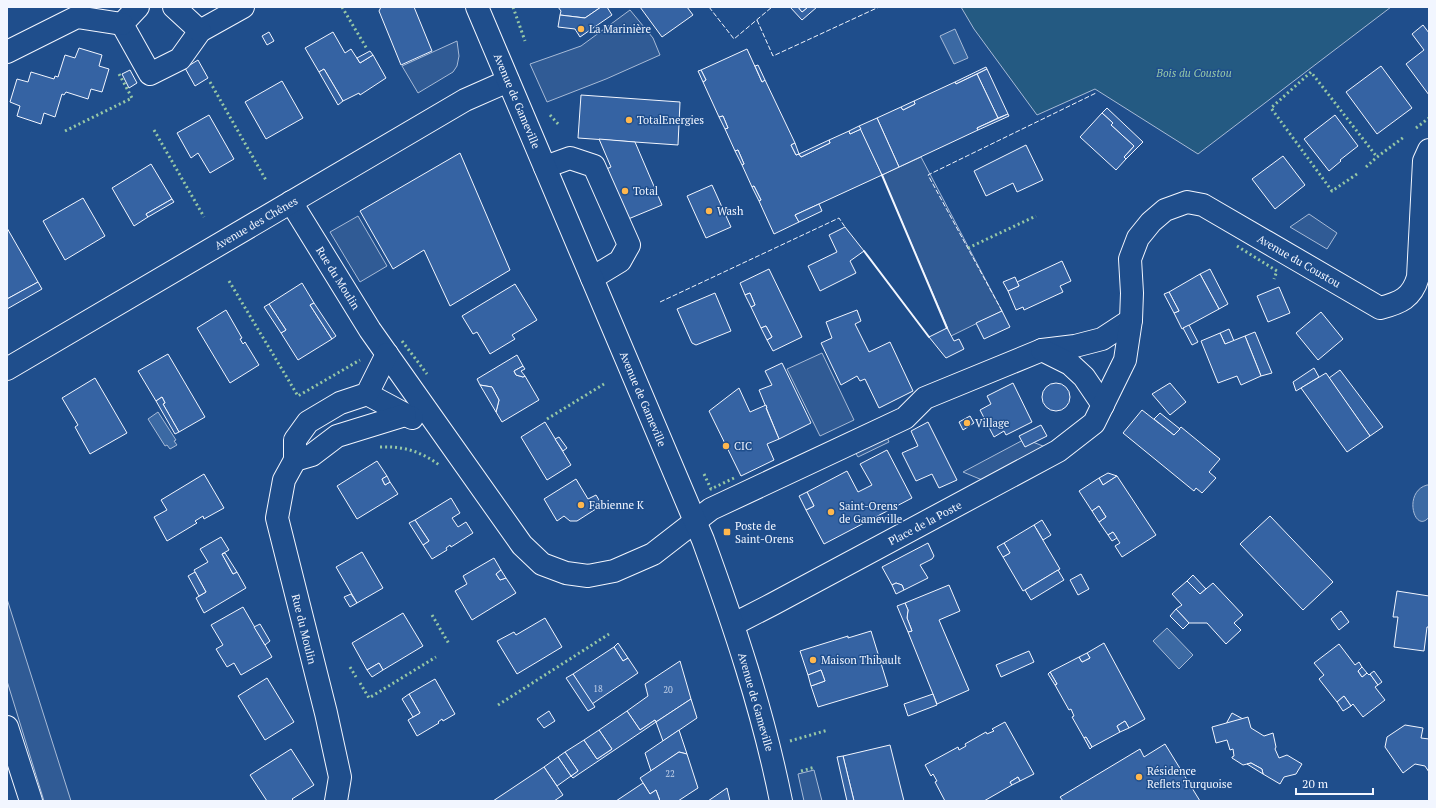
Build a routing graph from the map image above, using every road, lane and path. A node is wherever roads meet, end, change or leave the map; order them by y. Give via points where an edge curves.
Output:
1 (138, 7) edge
2 (174, 7) edge
3 (244, 7) edge
4 (477, 7) edge
5 (122, 24) junction
6 (200, 31) junction
7 (7, 52) edge
8 (508, 81) junction
9 (1429, 150) edge
10 (545, 167) junction
11 (291, 202) junction
12 (592, 278) junction
13 (1131, 320) junction
14 (1042, 350) junction
15 (387, 354) junction
16 (7, 369) edge
17 (367, 394) junction
18 (1103, 405) junction
19 (405, 415) junction
20 (442, 432) junction
21 (295, 460) junction
22 (695, 521) junction
23 (734, 624) junction
24 (7, 727) edge
25 (31, 801) edge
26 (336, 801) edge
27 (781, 801) edge

1 - 5 street
2 - 6 street
3 - 6 street
4 - 8 street, Avenue de Gameville
5 - 6 street via 150,74 180,59
5 - 7 street via 77,17
8 - 10 street, Avenue de Gameville
8 - 11 street, Avenue des Chênes via 465,100
9 - 13 street, Avenue du Coustou via 1424,161 1418,277 1415,288 1407,298 1395,305 1380,308 1203,205 1187,202 1165,210 1150,222 1138,238 1130,259
10 - 12 street, Avenue de Gameville
10 - 12 street via 570,158 594,166 629,245 620,261
11 - 15 street, Rue du Moulin
11 - 16 street, Avenue des Chênes
12 - 22 street, Avenue de Gameville
13 - 14 street via 1102,339 1075,346
13 - 18 street, Place de la Poste via 1125,360
14 - 18 street via 1070,364 1084,377
14 - 22 street via 925,398 905,418 711,509
15 - 17 street
15 - 20 street, Rue du Moulin
17 - 19 street
17 - 21 street, Rue du Moulin via 340,404 308,422 295,440
18 - 23 street, Place de la Poste via 1094,423 1058,451
19 - 20 street
19 - 21 street via 337,436 312,455
20 - 22 street, Rue du Moulin via 522,545 542,564 566,573 588,576 614,571 653,554
21 - 26 street, Rue du Moulin via 284,480 277,518 340,777
22 - 23 street, Avenue de Gameville
23 - 27 street, Avenue de Gameville via 758,704
24 - 25 street

